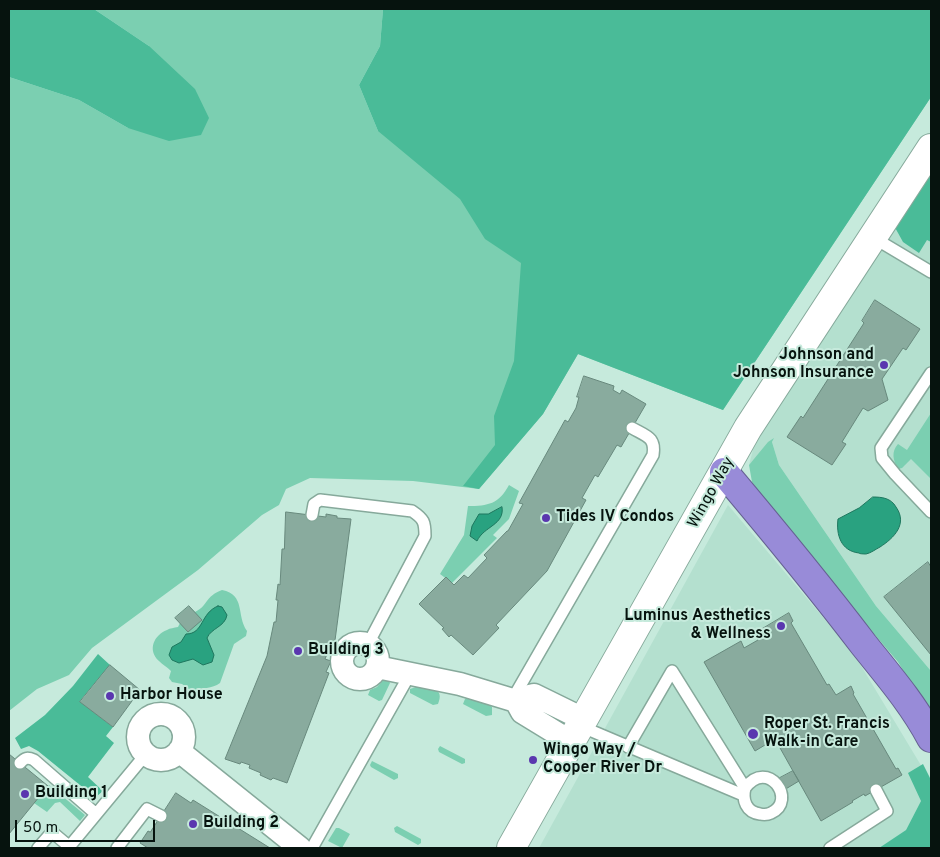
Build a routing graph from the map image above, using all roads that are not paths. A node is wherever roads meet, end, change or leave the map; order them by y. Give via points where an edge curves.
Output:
1 (931, 148) edge
2 (874, 238) junction
3 (931, 272) edge
4 (931, 373) edge
5 (632, 428) dead end
6 (724, 472) junction
7 (931, 512) edge
8 (312, 515) dead end
9 (368, 644) junction
10 (377, 666) junction
11 (410, 674) junction
12 (514, 701) junction
13 (578, 729) junction
14 (931, 738) edge
15 (628, 747) junction
16 (179, 751) junction
17 (146, 754) junction
18 (20, 763) dead end
19 (876, 790) dead end
20 (96, 814) junction
21 (161, 816) dead end
22 (38, 848) edge
23 (70, 848) edge
24 (117, 848) edge
25 (300, 848) edge
26 (312, 848) edge
27 (511, 848) edge
28 (830, 848) edge

1 - 2 street, Wingo Way
2 - 3 lane
2 - 6 street, Wingo Way via 748,428
4 - 7 lane via 881,448 882,458 890,469
5 - 12 lane via 651,439 653,455
6 - 13 street, Wingo Way
6 - 14 highway via 809,573 900,690
8 - 9 lane via 314,504 320,500 412,511 424,523 425,536
9 - 10 street via 377,654
9 - 10 street via 358,643 347,648 343,667 350,675 361,679 373,674
10 - 11 street
11 - 12 street via 460,684
11 - 26 lane
12 - 13 street via 522,712
13 - 15 lane
13 - 27 street, Wingo Way
15 - 15 lane via 672,671 744,791 722,784
16 - 17 street via 166,760
16 - 17 street via 183,730 174,718 160,714 146,719 138,732 140,747
16 - 25 street
17 - 20 lane
18 - 20 lane via 28,758 34,760
19 - 28 lane via 887,811
20 - 23 lane
21 - 24 lane via 147,809
22 - 23 lane via 52,832

